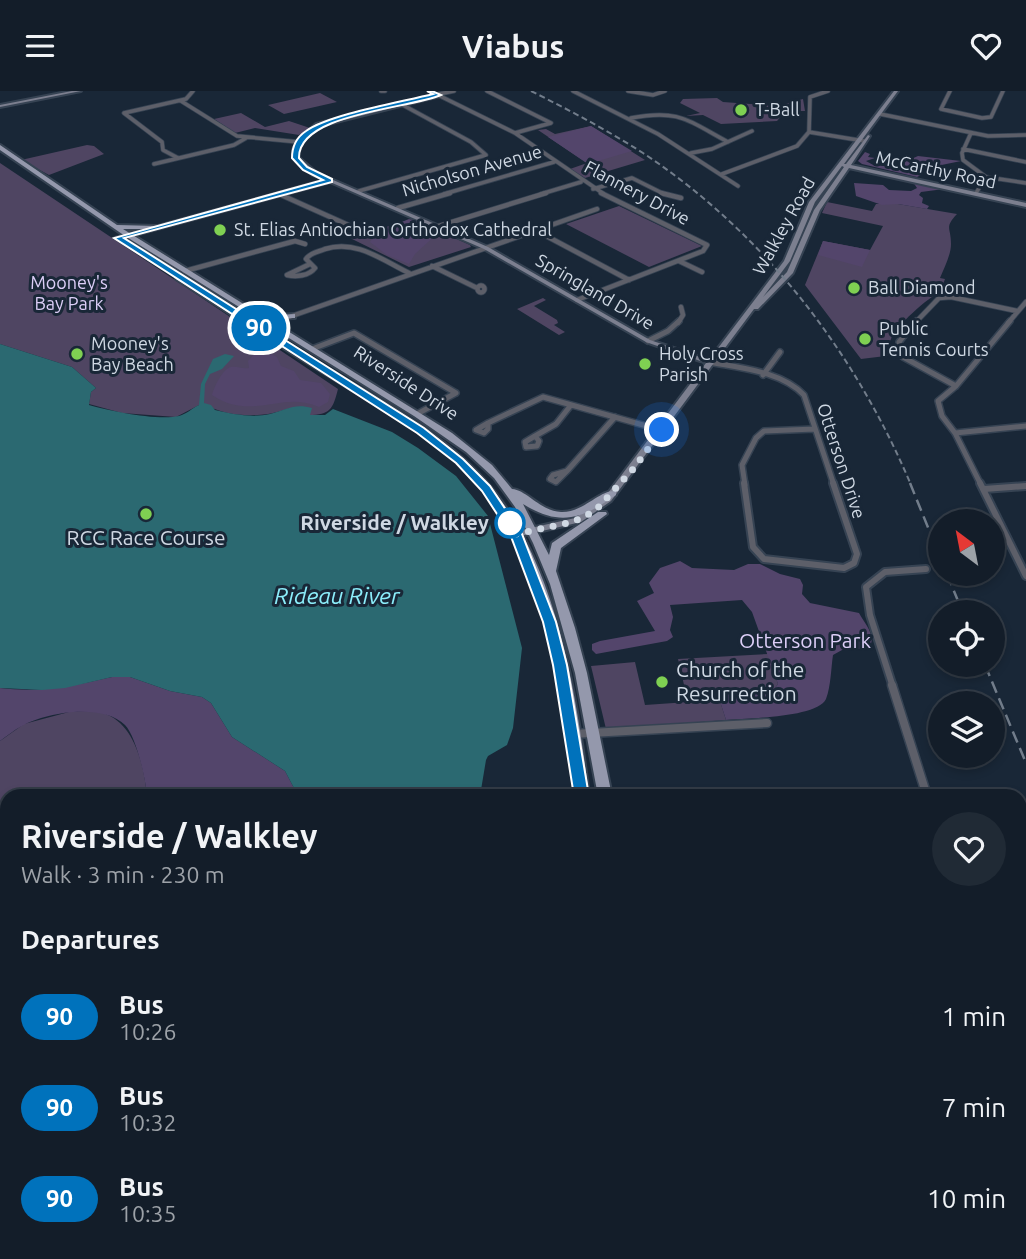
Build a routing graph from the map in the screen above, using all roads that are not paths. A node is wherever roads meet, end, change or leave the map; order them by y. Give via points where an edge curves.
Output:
1 (74, 91) edge
2 (193, 91) edge
3 (430, 91) edge
4 (454, 91) edge
5 (487, 91) edge
6 (573, 91) edge
7 (628, 91) edge
8 (665, 91) edge
9 (828, 91) edge
10 (897, 91) edge
11 (950, 91) edge
12 (1003, 91) edge
13 (438, 95) junction
14 (181, 101) junction
15 (401, 104) junction
16 (0, 106) edge
17 (880, 114) junction
18 (631, 118) junction
19 (873, 124) junction
20 (752, 131) dead end
21 (809, 132) junction
22 (514, 133) junction
23 (971, 133) junction
24 (1026, 135) edge
25 (246, 138) junction
26 (857, 140) junction
27 (299, 142) junction
28 (728, 142) junction
29 (865, 142) junction
30 (0, 147) edge
31 (963, 149) junction
32 (691, 153) junction
33 (0, 156) edge
34 (178, 158) junction
35 (17, 159) junction
36 (8, 162) junction
37 (554, 162) junction
38 (1026, 162) edge
39 (850, 163) junction
40 (154, 164) dead end
41 (839, 164) junction
42 (722, 174) junction
43 (986, 177) junction
44 (329, 181) junction
45 (581, 182) junction
46 (1026, 183) edge
47 (738, 185) dead end
48 (593, 189) junction
49 (359, 191) junction
50 (976, 193) junction
51 (279, 194) junction
52 (681, 198) dead end
53 (1026, 205) edge
54 (398, 208) junction
55 (597, 209) dead end
56 (114, 226) junction
57 (439, 226) junction
58 (155, 227) junction
59 (537, 230) junction
60 (366, 233) dead end
61 (122, 237) junction
62 (305, 244) dead end
63 (147, 248) junction
64 (486, 248) junction
65 (679, 261) junction
66 (310, 264) junction
67 (432, 266) junction
68 (185, 271) junction
69 (702, 272) dead end
70 (409, 273) junction
71 (629, 280) junction
72 (477, 288) dead end
73 (577, 300) junction
74 (1026, 302) edge
75 (681, 307) dead end
76 (1017, 311) junction
77 (750, 312) junction
78 (292, 316) junction
79 (262, 318) junction
80 (275, 326) junction
81 (259, 328) junction
82 (648, 341) junction
83 (312, 349) junction
84 (780, 352) dead end
85 (709, 362) junction
86 (763, 375) junction
87 (956, 386) junction
88 (571, 405) junction
89 (417, 414) junction
90 (615, 417) junction
91 (488, 423) dead end
92 (1026, 426) edge
93 (815, 429) junction
94 (662, 430) junction
95 (955, 433) junction
96 (535, 436) dead end
97 (634, 468) junction
98 (567, 471) dead end
99 (498, 478) junction
100 (1026, 486) edge
101 (984, 489) junction
102 (612, 493) junction
103 (602, 514) junction
104 (534, 533) junction
105 (517, 536) junction
106 (1016, 553) junction
107 (1026, 553) edge
108 (926, 569) dead end
109 (551, 574) junction
110 (1026, 576) edge
111 (767, 723) dead end
112 (594, 733) junction
113 (572, 734) junction
114 (581, 789) edge
115 (603, 789) edge
116 (924, 789) edge

1 - 16 main road
2 - 14 street
3 - 13 main road, Flannery Drive
4 - 13 street
5 - 22 street via 551,123
6 - 18 street
7 - 8 street via 644,95
9 - 21 street via 810,97
10 - 17 main road, Walkley Road
11 - 12 street via 940,109 982,118 991,117
13 - 15 main road
13 - 22 street, Flannery Drive
14 - 25 street
14 - 34 street via 124,115
15 - 27 main road via 325,123
15 - 49 street via 486,155
17 - 19 main road, Walkley Road
17 - 23 street
18 - 28 street via 676,114
18 - 32 street
19 - 26 main road, Walkley Road
19 - 29 main road, Walkley Road
20 - 28 street
21 - 26 street
21 - 42 street via 797,146
22 - 37 street, Flannery Drive
23 - 24 street
23 - 31 street
25 - 27 street
25 - 34 street
26 - 29 street
26 - 41 main road, Walkley Road
27 - 44 main road, Springland Drive via 294,154 297,160
28 - 32 street
29 - 39 main road, Walkley Road
30 - 35 main road, Riverside Drive
31 - 38 street
31 - 43 street via 963,160
32 - 42 street
33 - 36 main road, Riverside Drive
34 - 40 street
35 - 36 main road
35 - 56 main road, Riverside Drive
36 - 61 main road, Riverside Drive
37 - 45 street, Flannery Drive
37 - 54 street, Nicholson Avenue
39 - 41 main road, McCarthy Road
39 - 50 main road, McCarthy Road
39 - 77 main road, Walkley Road via 817,211 790,273
41 - 77 main road, Walkley Road via 812,202 787,261
42 - 47 street
43 - 46 street
43 - 50 street
44 - 49 main road, Springland Drive
44 - 51 main road
45 - 48 street, Flannery Drive
45 - 57 street
48 - 52 street via 635,179
48 - 65 street, Flannery Drive via 707,245
49 - 54 main road, Springland Drive
50 - 53 main road, McCarthy Road
51 - 58 main road
51 - 60 street
54 - 57 main road, Springland Drive
55 - 59 street
56 - 58 main road
56 - 61 main road, Riverside Drive
57 - 64 main road, Springland Drive
58 - 61 main road
58 - 63 main road via 142,236
59 - 64 street
59 - 71 street
61 - 63 main road, Riverside Drive
61 - 81 main road, Riverside Drive
62 - 68 street via 295,241 246,252
63 - 68 main road, Riverside Drive
64 - 67 street
64 - 73 main road, Springland Drive
65 - 69 street
65 - 71 street, Flannery Drive
66 - 66 street via 315,268 312,272 300,277 287,275
66 - 70 street via 306,259 310,254 347,244
67 - 70 street
67 - 72 street
68 - 79 main road, Riverside Drive
70 - 78 street
71 - 73 street, Flannery Drive
73 - 82 main road, Springland Drive
74 - 76 street
75 - 82 street via 679,323
76 - 87 street
76 - 87 street via 939,298 903,335 899,342 903,357
77 - 85 main road, Walkley Road
78 - 79 main road
78 - 80 main road
79 - 80 main road, Riverside Drive
80 - 81 street
80 - 83 main road, Riverside Drive
81 - 105 main road, Riverside Drive via 446,449 486,488
82 - 85 main road, Springland Drive
83 - 89 main road, Riverside Drive
83 - 89 street via 354,333 456,393
84 - 86 street
85 - 86 street, Otterson Drive
85 - 94 main road, Walkley Road
86 - 93 street, Otterson Drive via 798,386
87 - 95 street via 938,401
88 - 90 street
88 - 91 street via 543,397
88 - 96 street via 556,424
89 - 99 main road, Riverside Drive via 462,445
90 - 94 street
90 - 98 street
92 - 95 street
93 - 93 street, Otterson Drive via 764,431 746,455 742,476 752,547 775,562 844,568 854,563 857,554
94 - 97 main road, Walkley Road
95 - 101 street
97 - 102 main road, Walkley Road
97 - 103 main road, Walkley Road
99 - 102 main road via 532,507 556,516 590,509
99 - 104 main road, Riverside Drive
100 - 101 street
101 - 106 street
102 - 104 main road, Walkley Road via 584,517
103 - 104 main road, Walkley Road via 575,527
103 - 109 main road via 556,545
104 - 105 main road, Walkley Road
104 - 109 main road, Riverside Drive
105 - 113 main road, Riverside Drive via 549,622
106 - 107 street
106 - 110 street
108 - 116 street via 881,571 866,587 870,615
109 - 112 main road, Riverside Drive
111 - 112 street
112 - 113 street
112 - 115 main road, Riverside Drive
113 - 114 main road, Riverside Drive

